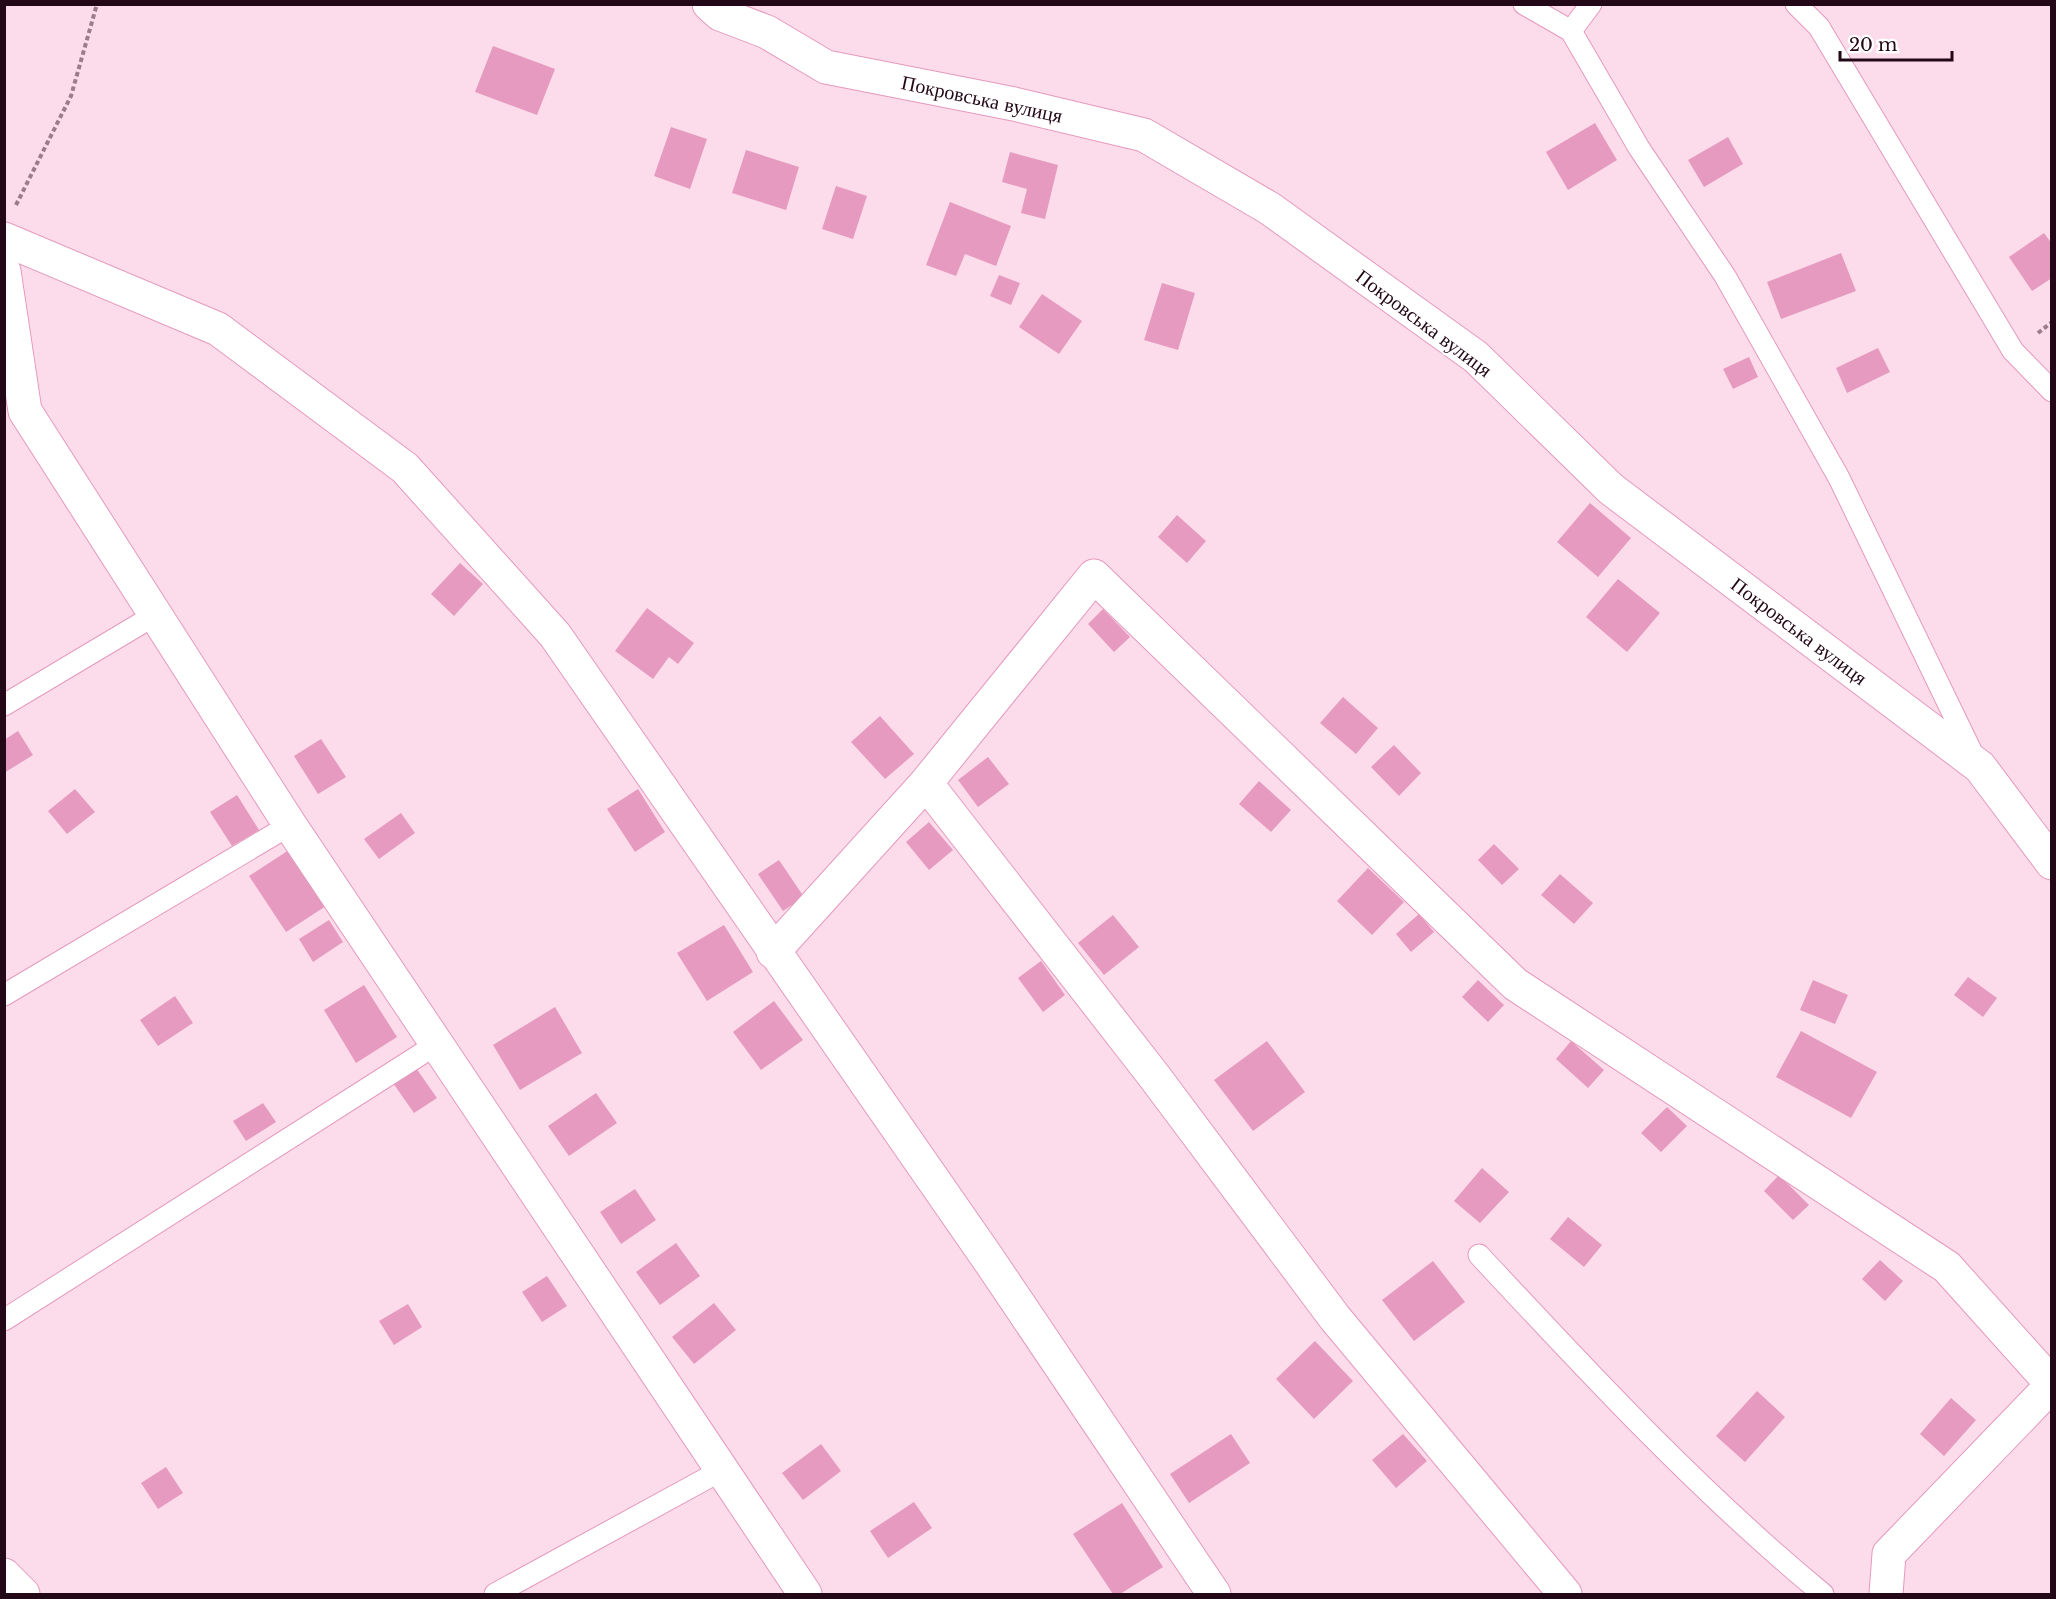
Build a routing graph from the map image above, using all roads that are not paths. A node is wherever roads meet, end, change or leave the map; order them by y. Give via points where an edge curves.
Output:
1 (709, 4) edge
2 (1524, 4) edge
3 (1592, 4) edge
4 (1796, 4) edge
5 (1570, 31) junction
6 (4, 239) edge
7 (4, 271) edge
8 (2052, 391) edge
9 (155, 615) junction
10 (4, 705) edge
11 (1980, 767) junction
12 (926, 783) junction
13 (290, 825) junction
14 (2052, 863) edge
15 (773, 952) junction
16 (4, 995) edge
17 (437, 1044) junction
18 (1479, 1256) dead end
19 (4, 1320) edge
20 (2052, 1384) edge
21 (722, 1470) junction
22 (4, 1575) edge
23 (23, 1594) edge
24 (495, 1594) edge
25 (805, 1594) edge
26 (1214, 1594) edge
27 (1565, 1594) edge
28 (1823, 1594) edge
29 (1886, 1594) edge

1 - 11 street, Покровська вулиця via 720,14 767,32 826,67 1014,104 1144,135 1269,208 1476,357 1611,489
2 - 5 lane
3 - 5 lane
4 - 8 lane via 1819,27 2013,351
5 - 11 lane via 1639,148 1725,276 1839,478
6 - 15 street via 218,329 405,468 555,635
7 - 9 street via 25,411
9 - 10 lane
9 - 13 street
11 - 14 street, Покровська вулиця
12 - 15 street
12 - 20 street via 1094,576 1515,984 1947,1267
12 - 27 street via 1154,1076 1335,1318
13 - 16 lane
13 - 17 street
15 - 26 street via 989,1260
17 - 19 lane
17 - 21 street
18 - 28 lane via 1673,1457
20 - 29 street via 1889,1554
21 - 24 lane
21 - 25 street
22 - 23 street

